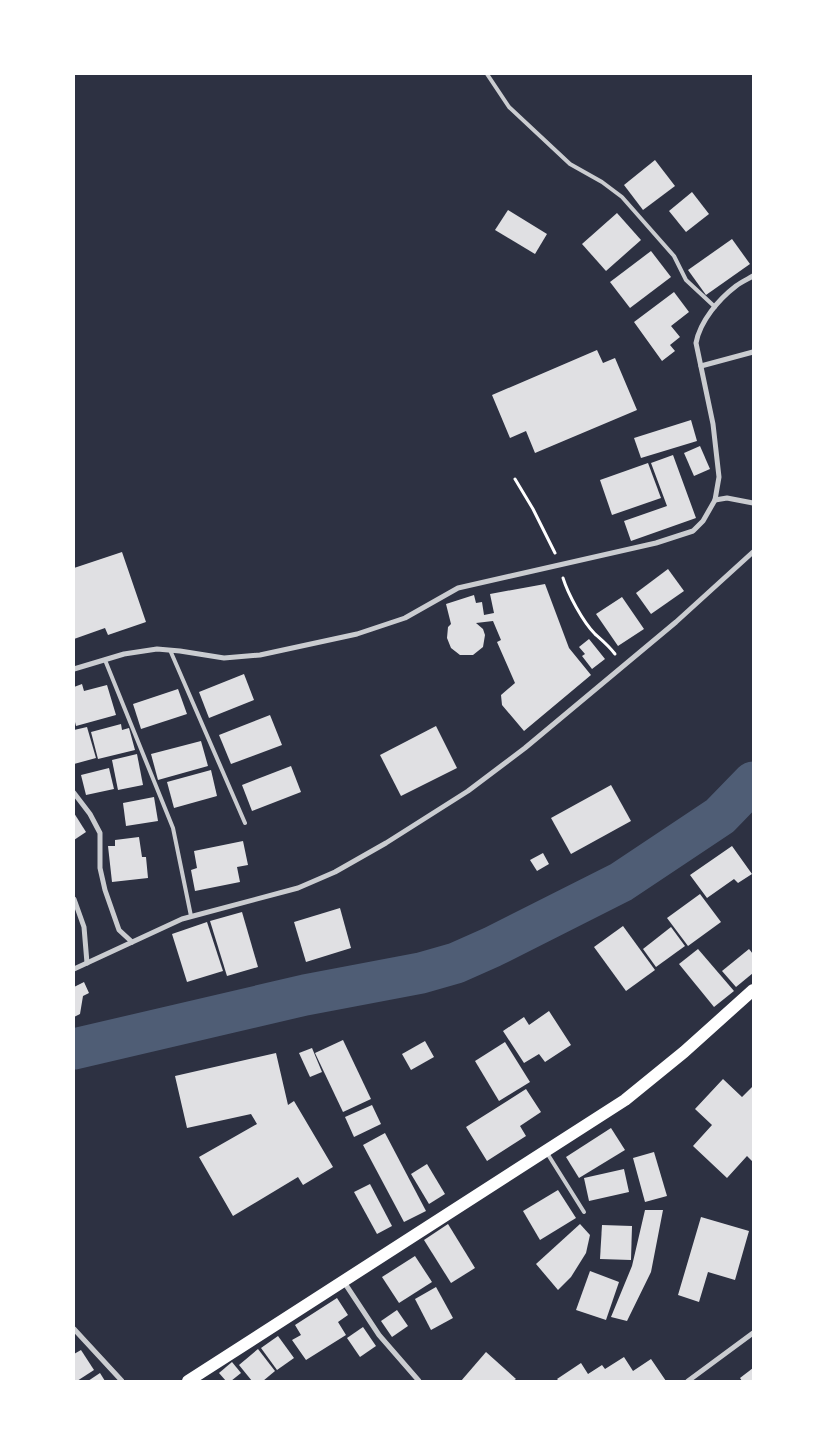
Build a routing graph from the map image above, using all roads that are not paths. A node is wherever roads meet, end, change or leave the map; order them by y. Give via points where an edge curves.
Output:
1 (487, 74) edge
2 (753, 276) edge
3 (715, 307) junction
4 (753, 352) edge
5 (701, 366) junction
6 (716, 500) junction
7 (753, 503) edge
8 (753, 552) edge
9 (170, 650) junction
10 (104, 660) junction
11 (74, 669) edge
12 (74, 793) edge
13 (245, 823) dead end
14 (74, 900) edge
15 (191, 916) junction
16 (132, 942) junction
17 (87, 963) junction
18 (74, 969) edge
19 (753, 990) edge
20 (545, 1151) junction
21 (584, 1212) dead end
22 (343, 1281) junction
23 (74, 1329) edge
24 (753, 1333) edge
25 (122, 1381) edge
26 (188, 1381) edge
27 (419, 1381) edge
28 (688, 1381) edge

1 - 3 lane via 509,107 570,164 622,197 674,256 686,280
2 - 3 street via 736,285
3 - 5 street via 698,331 696,343
4 - 5 street
5 - 6 street via 713,424 719,477
6 - 7 street via 728,498
6 - 9 street via 693,531 656,543 458,588 405,618 357,634 260,655 224,658
8 - 15 street via 676,622 525,748 468,791 335,872 298,888
9 - 10 street via 157,649
9 - 13 lane
10 - 11 street
10 - 15 lane via 172,828
12 - 16 street via 100,834 100,868 105,890 120,930
14 - 17 street via 84,927
15 - 16 street
16 - 17 street
17 - 18 street
19 - 20 main road via 625,1100
20 - 21 lane
20 - 22 main road
22 - 26 main road
22 - 27 street via 379,1335
23 - 25 street
24 - 28 street

